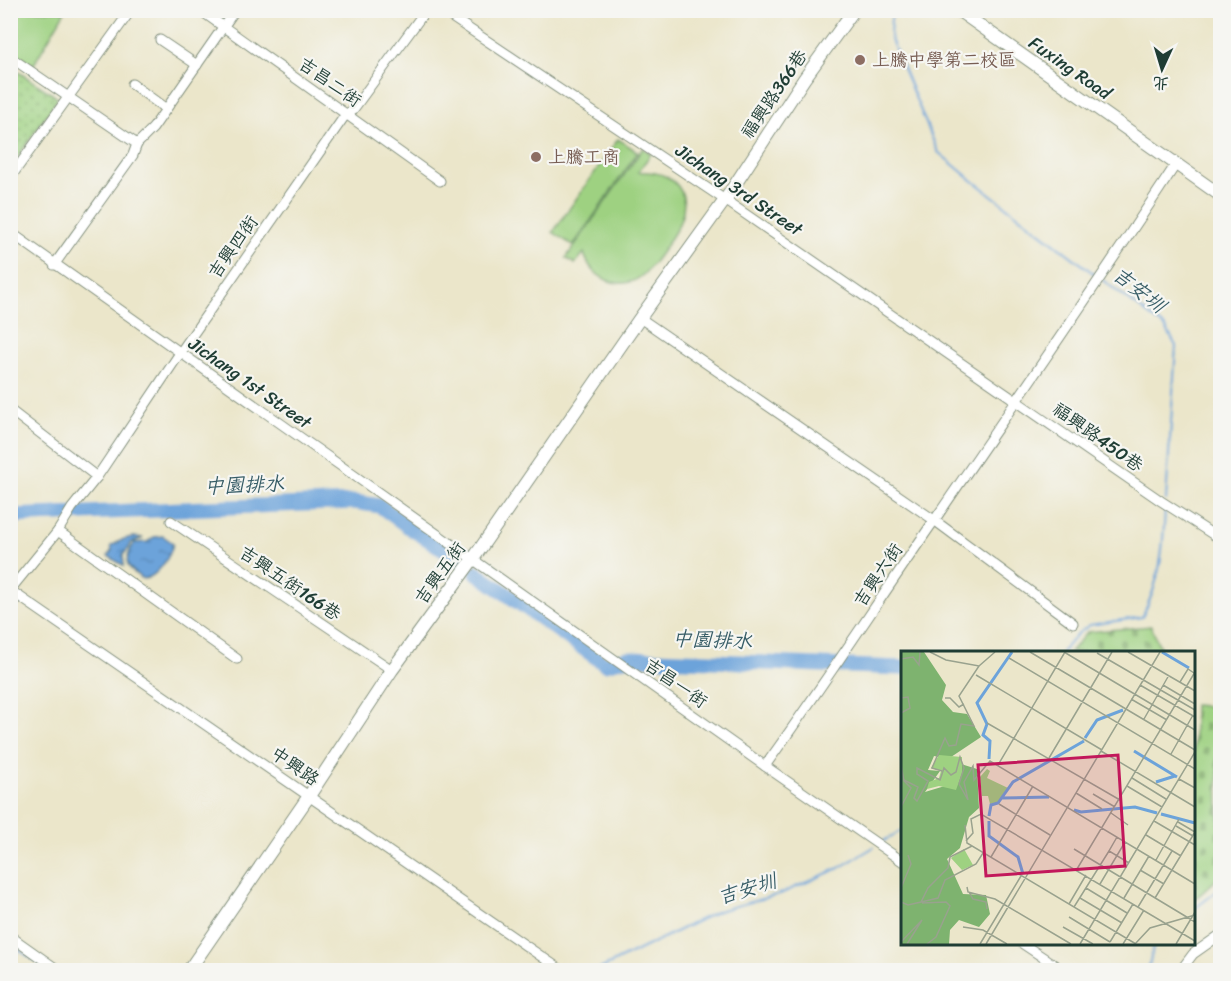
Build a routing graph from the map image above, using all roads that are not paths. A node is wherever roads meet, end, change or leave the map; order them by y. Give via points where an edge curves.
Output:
1 (131, 10) edge
2 (200, 10) edge
3 (235, 10) edge
4 (426, 10) edge
5 (441, 10) edge
6 (854, 10) edge
7 (958, 10) edge
8 (223, 27) junction
9 (160, 40) dead end
10 (10, 57) edge
11 (197, 65) junction
12 (132, 84) dead end
13 (69, 96) junction
14 (166, 109) junction
15 (346, 114) junction
16 (137, 144) junction
17 (1176, 164) junction
18 (10, 178) edge
19 (440, 181) dead end
20 (1221, 195) edge
21 (725, 200) junction
22 (10, 232) edge
23 (54, 265) junction
24 (640, 318) junction
25 (180, 354) junction
26 (1017, 400) junction
27 (10, 410) edge
28 (97, 477) junction
29 (934, 520) junction
30 (171, 521) dead end
31 (56, 533) junction
32 (1221, 539) edge
33 (472, 559) junction
34 (10, 590) edge
35 (1073, 622) dead end
36 (237, 659) dead end
37 (392, 670) junction
38 (765, 766) junction
39 (309, 796) junction
40 (901, 860) edge
41 (1221, 935) edge
42 (10, 936) edge
43 (1024, 945) edge
44 (58, 970) edge
45 (189, 970) edge
46 (561, 970) edge
47 (1058, 970) edge
48 (1181, 970) edge

1 - 13 street
2 - 8 street, 吉昌二街
3 - 8 street
4 - 15 street, 吉興四街
5 - 21 street, Jichang 3rd Street
6 - 21 street, 福興路366巷
7 - 17 street, Fuxing Road
8 - 11 street
8 - 15 street, 吉昌二街
9 - 11 street
10 - 13 street
11 - 14 street
12 - 14 street
13 - 16 street
13 - 18 street
14 - 16 street
15 - 19 street, 吉昌二街
15 - 25 street, 吉興四街
16 - 23 street
17 - 20 street, Fuxing Road
17 - 26 street, 吉興六街
21 - 24 street, 吉興五街
21 - 26 street, Jichang 3rd Street
22 - 23 street, Jichang 1st Street
23 - 25 street, Jichang 1st Street
24 - 29 street
24 - 33 street, 吉興五街
25 - 28 street, 吉興四街
25 - 33 street, Jichang 1st Street
26 - 29 street, 吉興六街
26 - 32 street, 福興路450巷
27 - 28 street
28 - 31 street, 吉興四街
29 - 35 street
29 - 38 street, 吉興六街
30 - 37 street, 吉興五街166巷
31 - 34 street
31 - 36 street
33 - 37 street, 吉興五街
33 - 38 street, 吉昌一街
34 - 39 street, 中興路
37 - 39 street, 吉興五街
38 - 40 street, 吉昌一街
39 - 45 street, 吉興五街
39 - 46 street, 中興路
41 - 48 street via 1194,954
42 - 44 street
43 - 47 street

